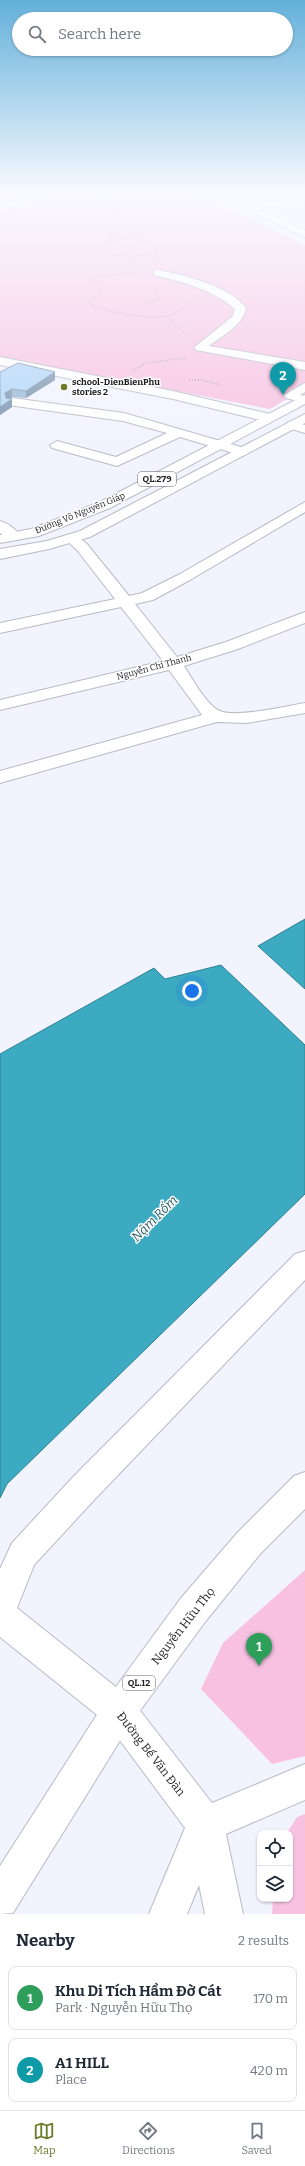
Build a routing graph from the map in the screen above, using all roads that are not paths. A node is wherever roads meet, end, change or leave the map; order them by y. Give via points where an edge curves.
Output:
1 (193, 282) edge
2 (0, 361) edge
3 (305, 366) edge
4 (305, 387) edge
5 (304, 400) edge
6 (12, 402) edge
7 (269, 418) junction
8 (301, 424) edge
9 (180, 432) junction
10 (221, 444) junction
11 (57, 445) dead end
12 (243, 452) junction
13 (305, 506) edge
14 (0, 525) edge
15 (7, 537) edge
16 (71, 538) junction
17 (0, 554) edge
18 (124, 601) junction
19 (305, 617) edge
20 (0, 628) edge
21 (174, 664) junction
22 (0, 705) edge
23 (305, 708) edge
24 (216, 717) junction
25 (0, 777) edge
26 (305, 1262) edge
27 (305, 1487) edge
28 (0, 1608) edge
29 (0, 1616) edge
30 (118, 1711) junction
31 (305, 1782) edge
32 (205, 1824) junction
33 (0, 1900) edge
34 (168, 1914) edge
35 (224, 1914) edge

1 - 3 main road via 220,293 241,308 237,318 201,349
2 - 7 main road via 173,394
4 - 5 main road via 290,395
5 - 7 main road, Đường Võ Nguyên Giáp / QL.279
6 - 9 main road via 124,417
7 - 8 main road
7 - 10 main road, Đường Võ Nguyên Giáp / QL.279
8 - 12 main road, Đường Võ Nguyên Giáp / QL.279
9 - 10 main road
9 - 11 main road via 117,462
10 - 12 main road
10 - 15 main road, Đường Võ Nguyên Giáp / QL.279 via 105,505 34,533
12 - 16 main road, Đường Võ Nguyên Giáp / QL.279 via 122,516
13 - 18 main road via 185,577 146,597
14 - 15 main road
16 - 17 main road, Đường Võ Nguyên Giáp / QL.279
16 - 18 main road via 82,547
18 - 20 main road
18 - 21 main road
19 - 21 main road, Nguyễn Chí Thanh via 281,629
21 - 22 main road, Nguyễn Chí Thanh
21 - 24 main road via 205,709
23 - 24 main road via 246,718
24 - 25 main road
26 - 28 main road via 84,1488 24,1554
27 - 30 main road, Nguyễn Hữu Thọ / QL.12 via 249,1543 193,1610
29 - 30 main road, Đường Bế Văn Đàn
30 - 32 main road, Đường Bế Văn Đàn
30 - 33 main road, Nguyễn Hữu Thọ / QL.12
31 - 32 main road
32 - 34 main road
32 - 35 main road, Đường Bế Văn Đàn

